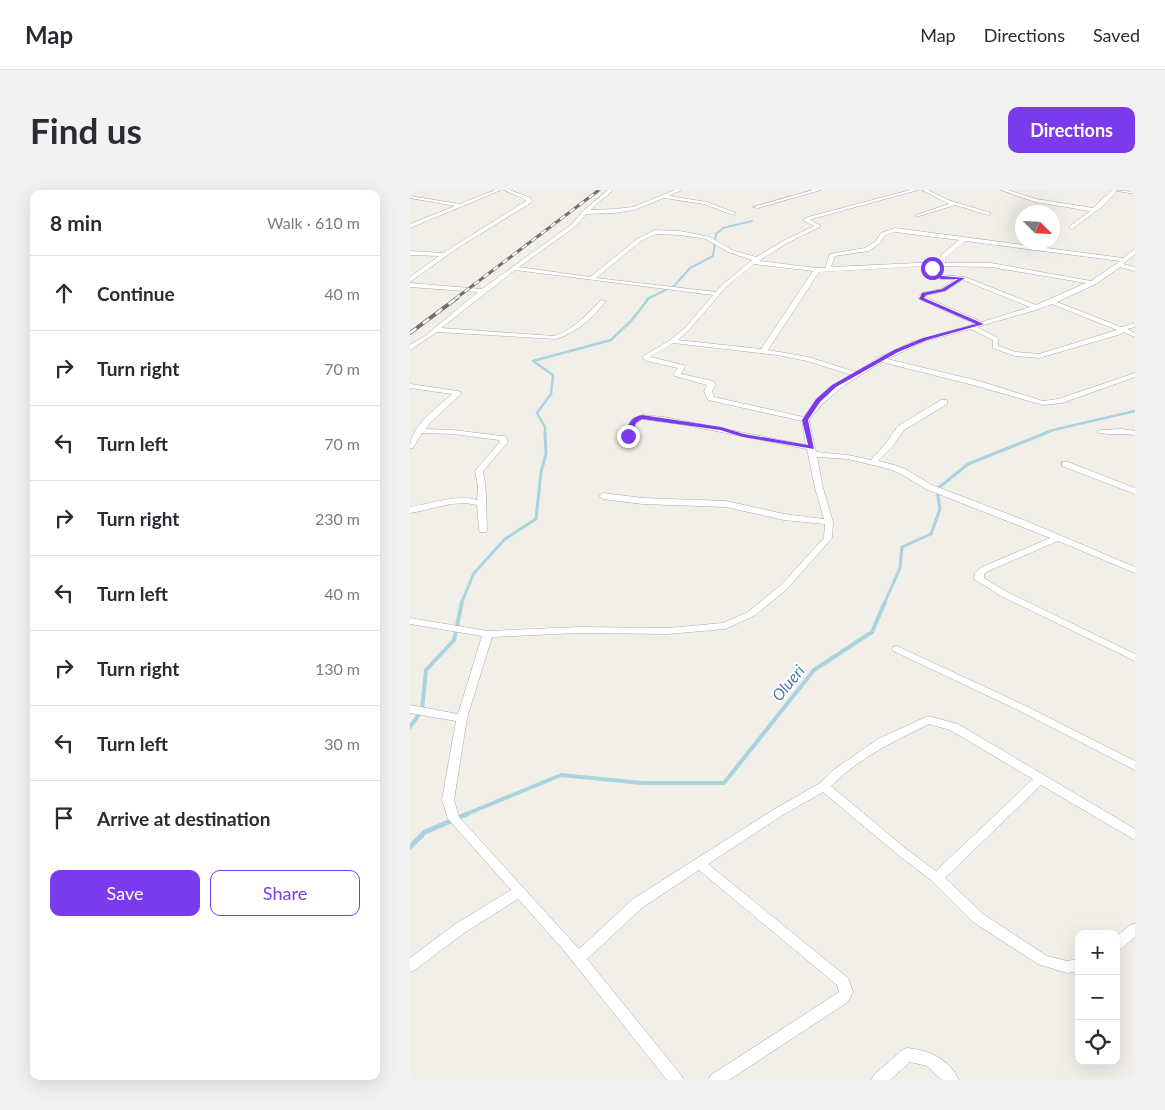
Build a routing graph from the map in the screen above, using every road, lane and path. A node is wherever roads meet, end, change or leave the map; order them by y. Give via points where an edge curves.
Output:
1 (499, 190) edge
2 (508, 190) edge
3 (611, 190) edge
4 (680, 190) edge
5 (819, 190) edge
6 (916, 190) edge
7 (924, 190) edge
8 (1003, 190) edge
9 (1115, 190) edge
10 (1119, 190) edge
11 (1135, 193) edge
12 (410, 197) edge
13 (666, 197) junction
14 (956, 203) junction
15 (459, 205) junction
16 (756, 207) dead end
17 (1094, 210) junction
18 (585, 212) junction
19 (733, 213) dead end
20 (988, 213) dead end
21 (918, 216) dead end
22 (411, 225) edge
23 (1072, 227) dead end
24 (964, 239) junction
25 (1135, 251) edge
26 (410, 253) edge
27 (445, 255) junction
28 (1125, 260) junction
29 (755, 261) junction
30 (926, 264) junction
31 (942, 264) junction
32 (1120, 266) junction
33 (513, 268) junction
34 (828, 269) junction
35 (1135, 269) edge
36 (818, 270) junction
37 (963, 278) junction
38 (591, 279) junction
39 (410, 280) edge
40 (1094, 283) junction
41 (410, 285) edge
42 (482, 291) junction
43 (717, 294) junction
44 (602, 301) dead end
45 (1052, 302) junction
46 (1037, 308) junction
47 (981, 324) junction
48 (1135, 325) edge
49 (972, 327) junction
50 (1121, 329) junction
51 (435, 330) junction
52 (1135, 335) edge
53 (672, 342) junction
54 (410, 348) edge
55 (763, 352) junction
56 (880, 359) junction
57 (857, 374) junction
58 (1135, 375) edge
59 (410, 386) edge
60 (944, 402) dead end
61 (805, 420) junction
62 (422, 431) junction
63 (1101, 432) dead end
64 (1135, 433) edge
65 (628, 436) dead end
66 (410, 446) edge
67 (813, 451) junction
68 (873, 462) junction
69 (1066, 464) dead end
70 (1135, 491) edge
71 (603, 496) dead end
72 (481, 504) junction
73 (410, 510) edge
74 (829, 522) junction
75 (483, 530) dead end
76 (1057, 538) junction
77 (1135, 570) edge
78 (410, 621) edge
79 (488, 634) junction
80 (897, 649) dead end
81 (1135, 658) edge
82 (410, 709) edge
83 (462, 718) junction
84 (1135, 766) edge
85 (1041, 778) junction
86 (824, 786) junction
87 (1135, 835) edge
88 (700, 864) junction
89 (937, 878) junction
90 (520, 891) junction
91 (1135, 929) edge
92 (1120, 942) edge
93 (578, 958) junction
94 (410, 966) edge
95 (1075, 966) edge
96 (676, 1080) edge
97 (716, 1080) edge
98 (879, 1080) edge
99 (951, 1080) edge

1 - 15 street
2 - 27 street via 526,197 529,202
3 - 18 street
4 - 13 street
5 - 16 street
6 - 29 street via 810,218 806,220 817,224 816,228
7 - 14 street
8 - 17 street via 1035,200
9 - 17 street
10 - 11 street
12 - 15 street
13 - 18 street via 623,210
13 - 19 street via 705,203
14 - 20 street
14 - 21 street
15 - 22 street
17 - 23 street
18 - 33 street via 574,225
24 - 28 street
24 - 31 street via 943,256
24 - 34 street via 890,230 869,249 832,255
25 - 28 street
26 - 27 street
27 - 39 street
28 - 32 street
29 - 36 street
29 - 38 street via 749,256 730,252 708,238 655,232 639,240
29 - 43 street
30 - 31 street
30 - 34 street
30 - 37 street via 941,277
31 - 40 street via 991,265
32 - 35 street
32 - 40 street
33 - 38 street
33 - 42 street
34 - 36 street
36 - 55 street
37 - 46 street
37 - 47 street via 921,298
38 - 43 street
40 - 45 street
41 - 42 street
42 - 51 street
43 - 53 street via 687,330
44 - 51 street via 574,328 554,338
45 - 46 street
45 - 50 street
46 - 47 street
47 - 49 street
48 - 50 street
49 - 50 street via 996,339 995,346 1008,353 1028,357 1093,341
49 - 56 street via 925,339
50 - 52 street
51 - 54 street
53 - 55 street
53 - 61 street via 646,358 681,366 677,375 710,383 708,391 712,398
55 - 57 street via 808,359
56 - 57 street
56 - 58 street via 1043,403 1059,401
57 - 61 street via 818,400
59 - 62 street via 458,393 427,421
60 - 68 street via 901,428
61 - 67 street
62 - 66 street
62 - 72 street via 502,438 504,442 478,471 482,486
63 - 64 street
65 - 67 street via 633,422 642,417 721,428
67 - 68 street
67 - 74 street
68 - 76 street via 904,472 929,487
69 - 70 street
71 - 74 street via 726,504 784,517
72 - 73 street via 463,501
72 - 75 street
74 - 79 street via 828,538 784,587 751,614 725,626 703,630
76 - 77 street
76 - 81 street via 984,569 979,579
78 - 79 street
79 - 83 street
80 - 84 street
82 - 83 street
83 - 90 street via 448,800 454,819
85 - 86 street via 954,727 928,720 882,742
85 - 87 street
85 - 89 street
86 - 88 street
86 - 89 street
88 - 93 street via 638,903
88 - 97 street via 843,982 846,992 843,998 811,1020
89 - 95 street via 978,918 1043,960 1067,967
90 - 93 street
90 - 94 street via 459,929
91 - 92 street
93 - 96 street
98 - 99 street via 907,1055 932,1060 944,1068

